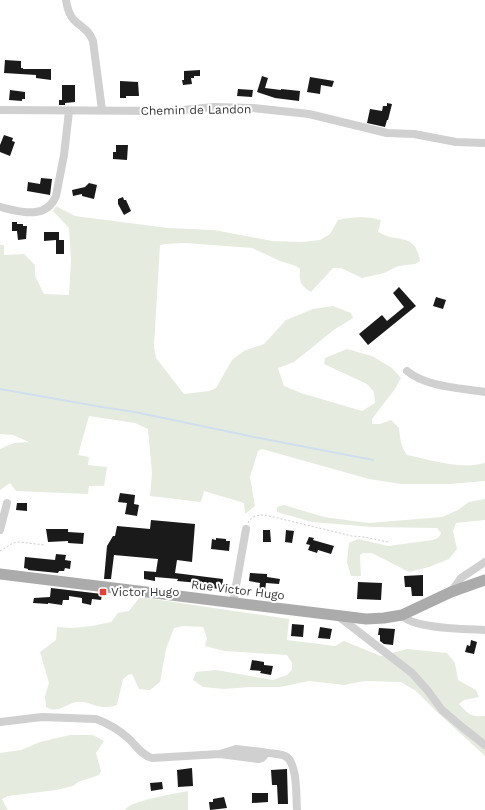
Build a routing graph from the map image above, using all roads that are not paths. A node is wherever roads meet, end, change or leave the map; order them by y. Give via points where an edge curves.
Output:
1 (66, 0) edge
2 (0, 110) edge
3 (102, 110) junction
4 (69, 111) junction
5 (485, 142) edge
6 (0, 207) edge
7 (407, 372) dead end
8 (485, 392) edge
9 (7, 503) dead end
10 (246, 529) road end
11 (0, 530) edge
12 (485, 562) edge
13 (0, 574) edge
14 (485, 580) edge
15 (450, 592) junction
16 (233, 603) junction
17 (337, 615) junction
18 (402, 615) junction
19 (485, 630) edge
20 (0, 722) edge
21 (485, 745) edge
22 (297, 810) edge

1 - 3 street via 73,20 91,34
2 - 4 street, Chemin de Landon
3 - 4 street, Chemin de Landon
3 - 5 street, Chemin de Landon via 253,108 309,114 387,132 456,142
4 - 6 street via 64,156 54,202 45,210 35,212 19,212
7 - 8 street via 424,382
9 - 11 street
10 - 16 street
12 - 15 street via 461,578
13 - 16 main road, Rue Victor Hugo
14 - 15 main road, Rue Victor Hugo
15 - 18 main road, Rue Victor Hugo
16 - 17 main road, Rue Victor Hugo
17 - 18 main road, Rue Victor Hugo via 366,619
17 - 21 street via 412,673 442,710
18 - 19 street via 409,621 422,625
20 - 22 street via 42,717 90,718 103,721 123,734 148,757 220,754 286,756 294,771

